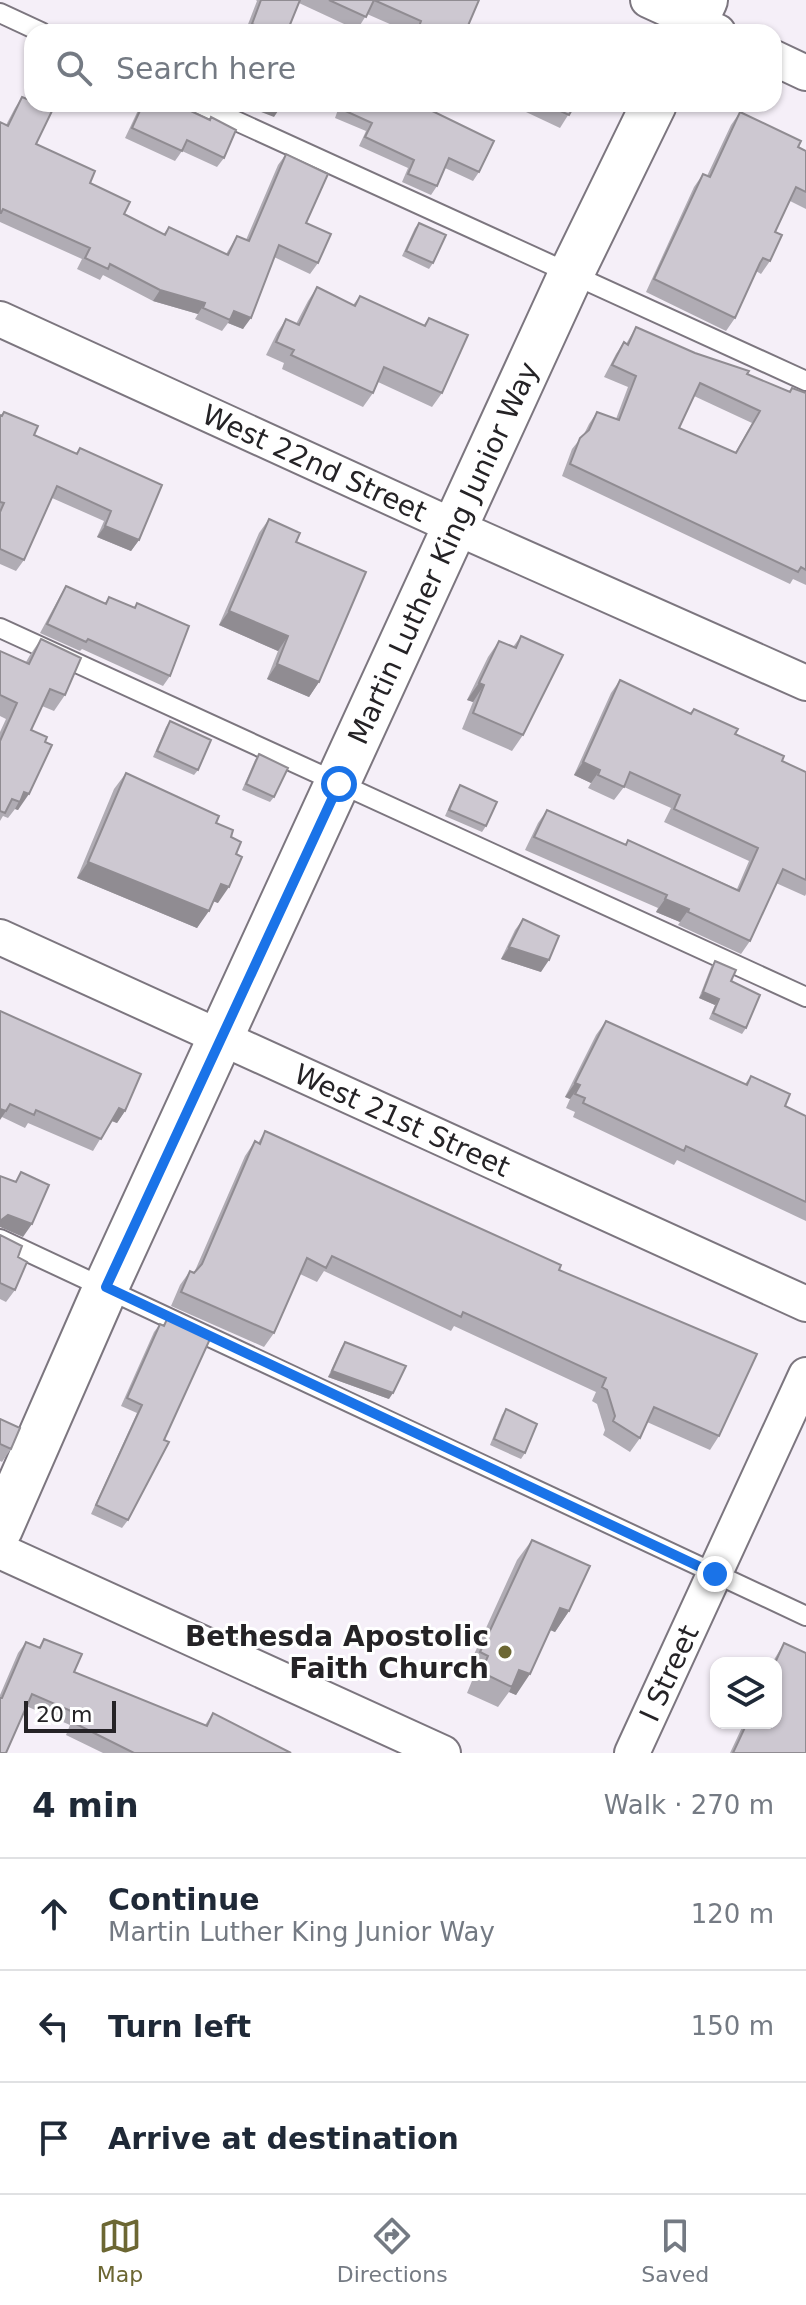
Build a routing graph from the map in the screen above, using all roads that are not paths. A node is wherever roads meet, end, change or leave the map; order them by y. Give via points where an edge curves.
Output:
1 (648, 0) edge
2 (0, 13) edge
3 (702, 21) edge
4 (24, 24) edge
5 (782, 62) edge
6 (806, 73) edge
7 (217, 112) edge
8 (650, 112) edge
9 (571, 274) junction
10 (0, 319) edge
11 (806, 381) edge
12 (455, 527) junction
13 (0, 628) edge
14 (806, 683) edge
15 (339, 784) junction
16 (0, 937) edge
17 (806, 997) edge
18 (221, 1036) junction
19 (0, 1239) edge
20 (106, 1287) junction
21 (806, 1304) edge
22 (806, 1375) edge
23 (0, 1529) edge
24 (0, 1551) edge
25 (715, 1574) junction
26 (806, 1616) edge
27 (443, 1753) edge
28 (632, 1753) edge

1 - 3 street
2 - 4 lane
5 - 6 street
7 - 9 lane
8 - 9 main road, Martin Luther King Junior Way
9 - 11 lane
9 - 12 main road, Martin Luther King Junior Way
10 - 12 street, West 22nd Street
12 - 14 street, West 22nd Street
12 - 15 main road, Martin Luther King Junior Way
13 - 15 lane
15 - 17 lane
15 - 18 main road, Martin Luther King Junior Way
16 - 18 street, West 21st Street
18 - 20 main road, Martin Luther King Junior Way
18 - 21 street, West 21st Street
19 - 20 lane
20 - 23 main road, Martin Luther King Junior Way
20 - 25 lane
22 - 25 street, I Street
24 - 27 street
25 - 26 lane
25 - 28 street, I Street

